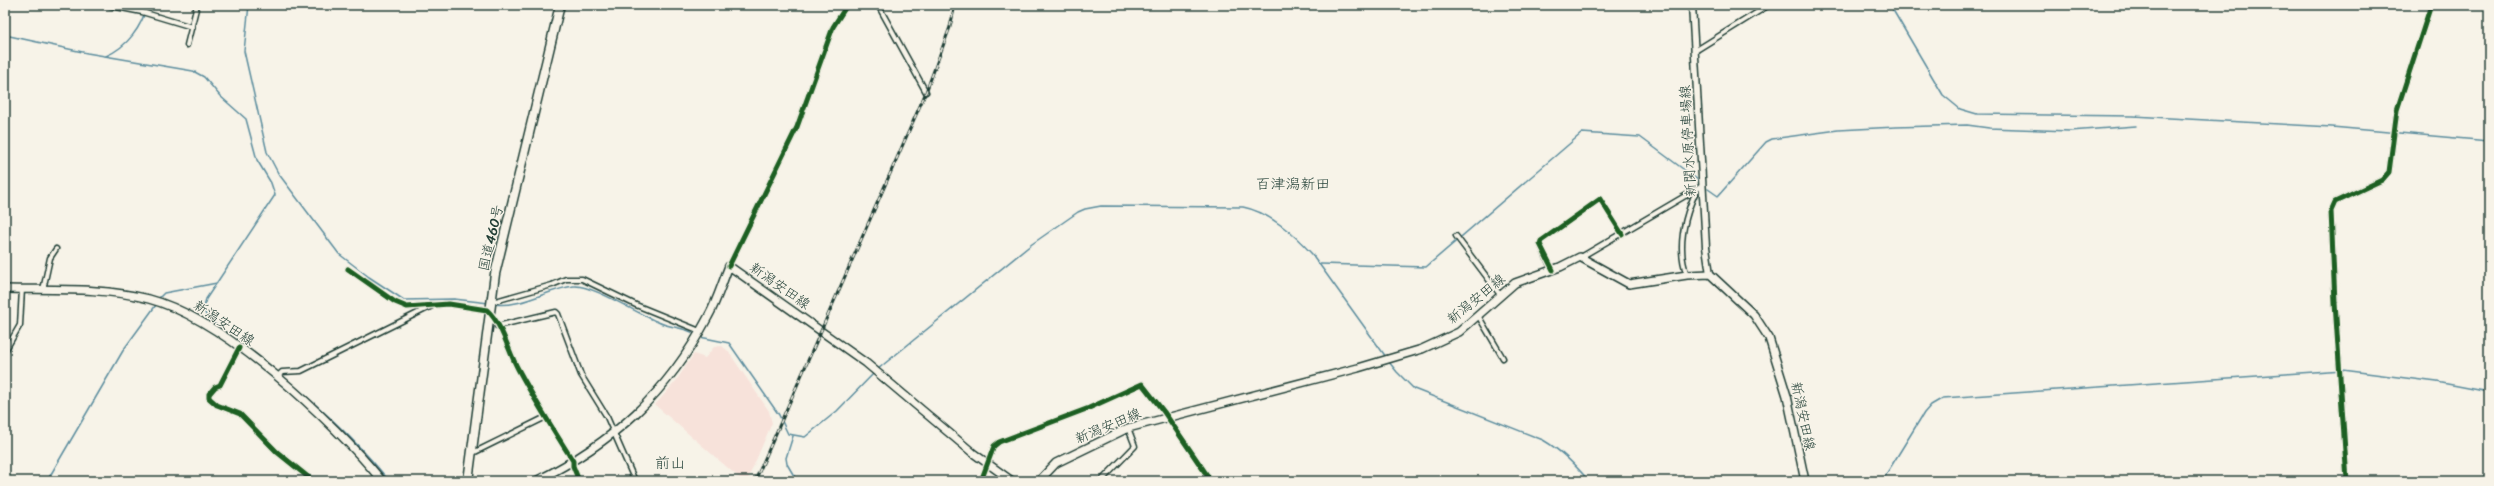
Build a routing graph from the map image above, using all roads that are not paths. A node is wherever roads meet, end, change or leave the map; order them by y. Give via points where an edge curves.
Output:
1 (106, 5) edge
2 (197, 5) edge
3 (560, 5) edge
4 (847, 5) edge
5 (878, 5) edge
6 (1692, 5) edge
7 (1769, 5) edge
8 (2430, 5) edge
9 (192, 27) junction
10 (187, 45) dead end
11 (1695, 51) junction
12 (926, 92) dead end
13 (1700, 188) junction
14 (1622, 234) junction
15 (1457, 238) dead end
16 (56, 249) dead end
17 (1580, 257) junction
18 (729, 266) junction
19 (348, 268) dead end
20 (1553, 270) junction
21 (1710, 274) junction
22 (1687, 276) junction
23 (5, 289) edge
24 (22, 289) junction
25 (43, 290) junction
26 (1502, 296) junction
27 (433, 305) junction
28 (491, 308) junction
29 (1479, 317) junction
30 (497, 326) junction
31 (701, 331) junction
32 (239, 348) junction
33 (5, 351) edge
34 (1503, 358) dead end
35 (277, 377) junction
36 (546, 417) junction
37 (1166, 417) junction
38 (1128, 428) junction
39 (613, 432) junction
40 (472, 453) junction
41 (573, 461) junction
42 (987, 463) junction
43 (312, 481) edge
44 (382, 481) edge
45 (468, 481) edge
46 (536, 481) edge
47 (579, 481) edge
48 (635, 481) edge
49 (981, 481) edge
50 (1012, 481) edge
51 (1039, 481) edge
52 (1101, 481) edge
53 (1211, 481) edge
54 (1805, 481) edge
55 (2347, 481) edge

1 - 9 street via 142,12
2 - 9 street
3 - 28 highway, 国道460号 via 495,273
4 - 18 street via 833,27 797,127
5 - 12 street
6 - 11 main road, 新関水原停車場線
7 - 11 street
8 - 55 street via 2397,110 2392,161 2386,176 2335,202 2331,211
9 - 10 street
11 - 13 main road, 新関水原停車場線
13 - 14 street
13 - 21 main road, 新関水原停車場線
13 - 22 street via 1690,204 1681,244 1681,261
14 - 17 street
14 - 20 street via 1600,199 1541,241 1540,244
15 - 26 street
16 - 25 street via 50,258
17 - 20 main road, 新潟安田線
17 - 22 main road via 1625,283
18 - 31 main road, 新潟安田線
18 - 42 main road, 新潟安田線 via 873,368
19 - 27 street via 395,302 407,307
20 - 26 main road, 新潟安田線 via 1515,283
21 - 22 main road
21 - 54 main road, 新潟安田線 via 1754,315 1769,338 1787,396
23 - 24 main road, 新潟安田線
24 - 25 main road, 新潟安田線
24 - 33 street via 20,325
25 - 32 main road, 新潟安田線 via 120,293 156,301 196,318
26 - 29 main road, 新潟安田線
27 - 28 street via 472,306 487,310
27 - 35 street via 301,371 282,372
28 - 30 street
28 - 31 street via 566,278 582,279 636,305
28 - 40 highway, 国道460号
29 - 34 street
29 - 37 main road, 新潟安田線 via 1459,332 1402,356
30 - 36 street
30 - 39 street via 556,312 581,375 607,417
31 - 39 main road, 新潟安田線 via 656,395
32 - 35 main road, 新潟安田線
32 - 43 street via 225,378 209,394 209,398 217,405 240,414 277,452
35 - 44 main road, 新潟安田線 via 357,450
36 - 40 street
36 - 41 street
37 - 38 main road, 新潟安田線
37 - 42 street via 1145,386 1138,385 1089,408 1000,442 994,446
37 - 53 street
38 - 51 main road, 新潟安田線 via 1056,463
38 - 52 street via 1135,446
39 - 41 main road, 新潟安田線
39 - 48 street
40 - 45 highway, 国道460号
41 - 46 main road, 新潟安田線
41 - 47 street via 572,466
42 - 49 street
42 - 50 main road, 新潟安田線

